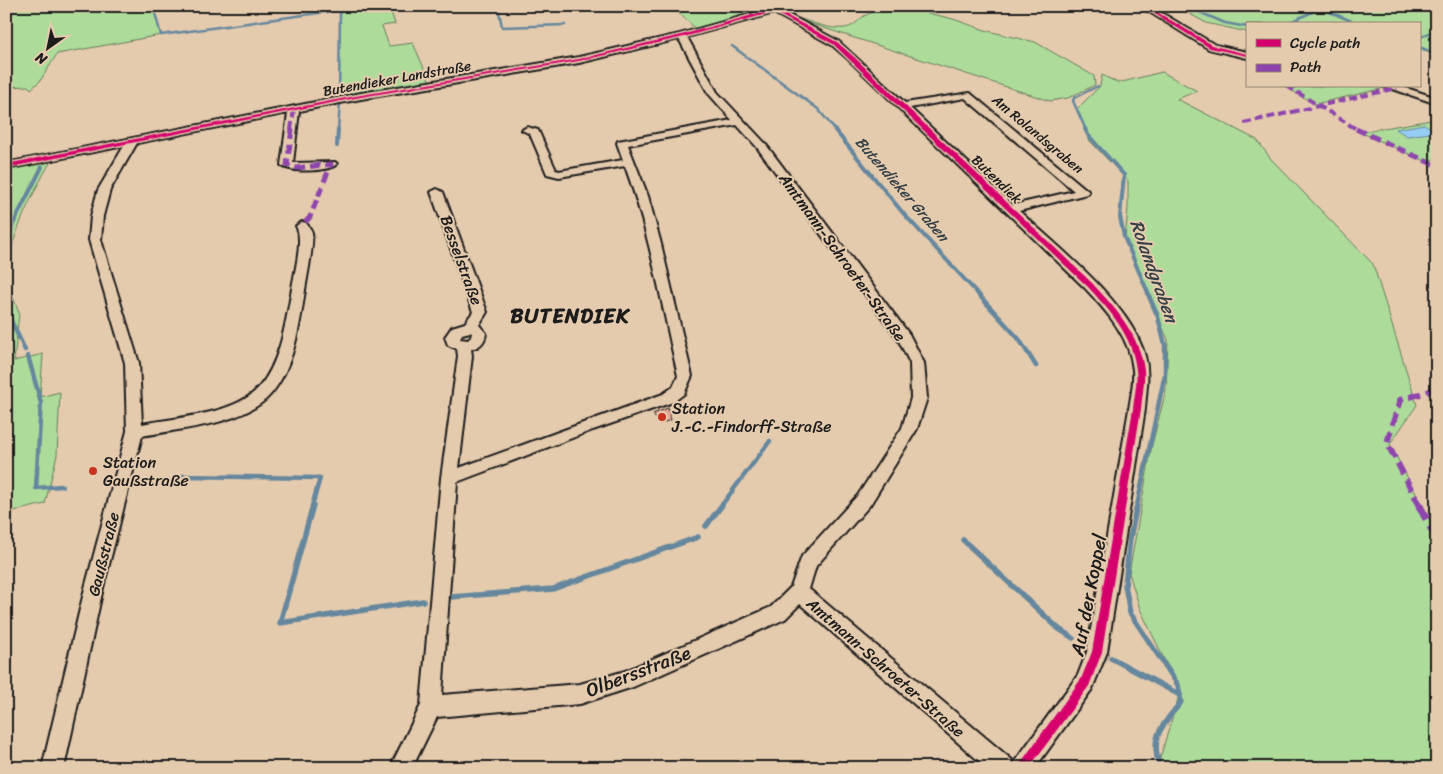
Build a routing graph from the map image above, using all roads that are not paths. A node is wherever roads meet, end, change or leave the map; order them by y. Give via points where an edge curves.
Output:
1 (790, 6) edge
2 (1144, 6) edge
3 (774, 10) junction
4 (682, 36) junction
5 (1246, 55) edge
6 (1395, 88) edge
7 (1437, 101) edge
8 (902, 106) junction
9 (294, 109) junction
10 (739, 122) junction
11 (527, 130) dead end
12 (132, 142) junction
13 (629, 162) junction
14 (331, 164) dead end
15 (6, 166) edge
16 (437, 192) dead end
17 (1011, 209) junction
18 (302, 226) dead end
19 (1137, 409) joint
20 (135, 431) junction
21 (449, 478) junction
22 (800, 592) junction
23 (431, 707) junction
24 (53, 768) edge
25 (401, 768) edge
26 (1004, 768) edge
27 (1022, 768) edge

1 - 3 street, Butendieker Landstraße
2 - 5 street via 1212,47
3 - 4 street, Butendieker Landstraße
3 - 8 street, Butendiek via 835,43
4 - 9 street, Butendieker Landstraße via 579,60
4 - 10 street, Amtmann-Schroeter-Straße via 713,93
6 - 7 street
8 - 17 street, Butendiek
8 - 17 street, Am Rolandsgraben via 967,95 1083,192
9 - 12 street, Butendieker Landstraße
9 - 14 street via 287,165 296,168
10 - 13 street via 622,143
10 - 22 street, Amtmann-Schroeter-Straße via 760,144 904,337 917,363 919,398 909,429 864,500 808,562
11 - 13 street via 534,132 551,172 559,174
12 - 15 street, Butendieker Landstraße
12 - 20 street, Gaußstraße via 104,190 95,240 132,363
13 - 21 street via 653,234 685,376 679,390 668,398
16 - 21 street, Besselstraße via 480,312 470,327 478,330 479,337 464,346
17 - 19 street, Butendiek via 1119,317 1133,344 1140,370
18 - 20 street via 306,233 300,289 277,371 266,390 249,403 228,412
19 - 27 street, Auf der Koppel via 1097,652 1085,682
20 - 24 street, Gaußstraße via 94,588
21 - 23 street, Besselstraße
22 - 23 street, Olbersstraße via 778,613 626,680 580,694
22 - 26 street, Amtmann-Schroeter-Straße
23 - 25 street

